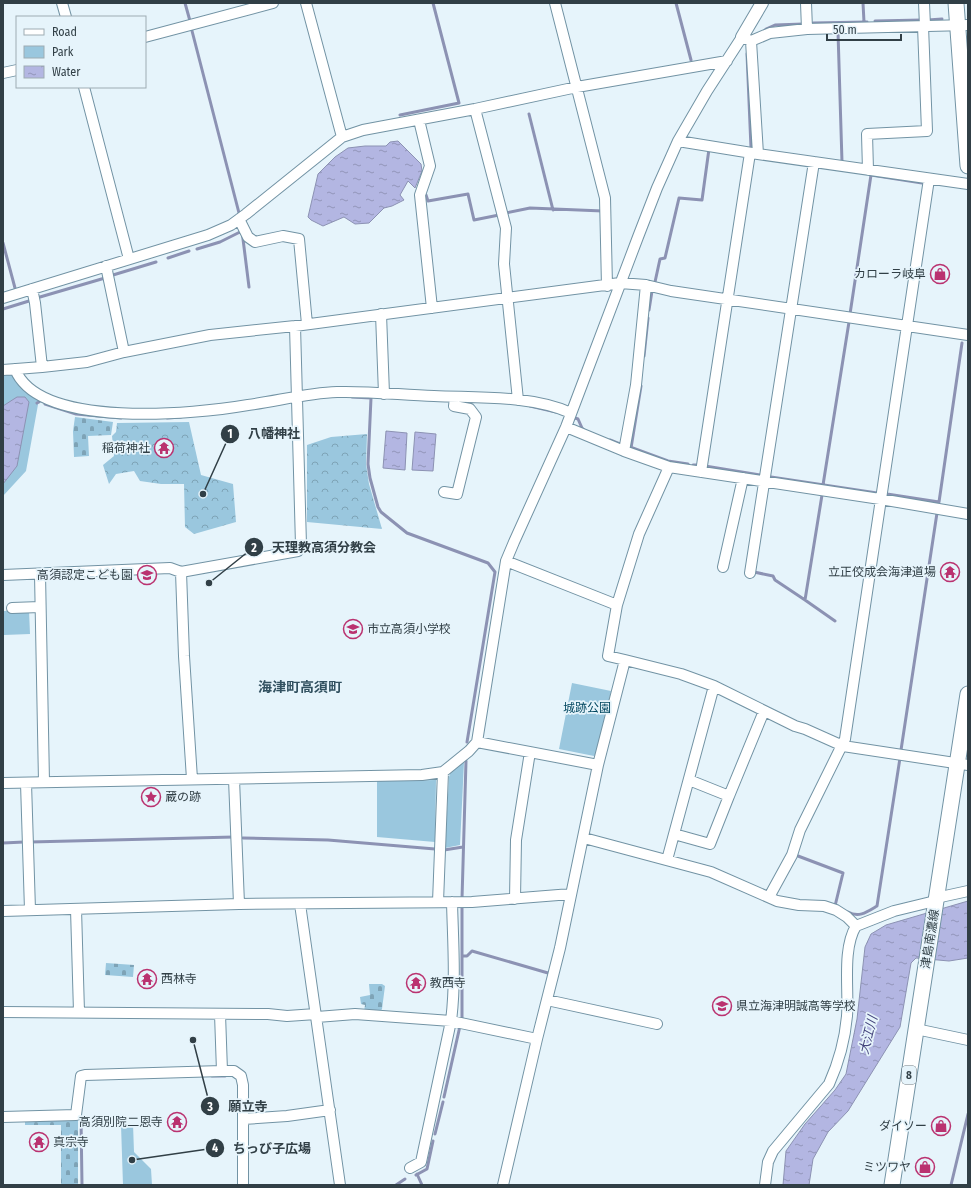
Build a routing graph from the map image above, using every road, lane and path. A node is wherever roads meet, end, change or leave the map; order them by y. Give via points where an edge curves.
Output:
1 (62, 3) edge
2 (273, 3) edge
3 (306, 3) edge
4 (555, 3) edge
5 (762, 3) edge
6 (806, 3) edge
7 (924, 3) edge
8 (956, 3) edge
9 (66, 16) edge
10 (963, 25) edge
11 (924, 26) junction
12 (807, 29) junction
13 (146, 37) edge
14 (747, 39) junction
15 (727, 61) junction
16 (16, 70) edge
17 (3, 73) edge
18 (577, 87) junction
19 (84, 88) edge
20 (475, 109) junction
21 (420, 120) junction
22 (342, 137) junction
23 (678, 141) junction
24 (754, 153) junction
25 (814, 162) junction
26 (968, 166) edge
27 (868, 170) junction
28 (929, 179) junction
29 (968, 184) edge
30 (239, 219) junction
31 (129, 259) junction
32 (106, 266) junction
33 (620, 283) junction
34 (646, 285) junction
35 (607, 286) junction
36 (32, 289) junction
37 (507, 297) junction
38 (3, 298) edge
39 (727, 300) junction
40 (432, 308) junction
41 (791, 309) junction
42 (381, 314) junction
43 (307, 324) junction
44 (295, 326) junction
45 (907, 326) junction
46 (968, 335) edge
47 (124, 352) junction
48 (42, 367) junction
49 (15, 369) junction
50 (3, 370) edge
51 (384, 394) junction
52 (298, 396) junction
53 (455, 397) junction
54 (518, 400) junction
55 (571, 413) junction
56 (566, 428) junction
57 (624, 451) junction
58 (669, 467) junction
59 (701, 472) junction
60 (743, 478) junction
61 (765, 481) junction
62 (444, 492) dead end
63 (880, 499) junction
64 (968, 514) edge
65 (506, 561) junction
66 (723, 567) dead end
67 (181, 572) junction
68 (750, 573) dead end
69 (40, 574) junction
70 (3, 575) edge
71 (617, 605) junction
72 (40, 607) junction
73 (12, 608) dead end
74 (625, 660) junction
75 (714, 686) junction
76 (968, 694) edge
77 (764, 710) junction
78 (477, 742) junction
79 (843, 746) junction
80 (530, 752) junction
81 (963, 764) edge
82 (598, 765) junction
83 (443, 772) junction
84 (192, 779) junction
85 (234, 779) junction
86 (689, 780) junction
87 (44, 782) junction
88 (3, 783) edge
89 (26, 783) junction
90 (729, 796) junction
91 (674, 834) junction
92 (584, 838) junction
93 (667, 860) junction
94 (968, 891) edge
95 (571, 894) junction
96 (769, 897) junction
97 (515, 899) junction
98 (935, 901) junction
99 (438, 902) junction
100 (452, 902) junction
101 (239, 904) junction
102 (300, 904) junction
103 (76, 909) junction
104 (30, 910) junction
105 (3, 911) edge
106 (856, 926) junction
107 (547, 1000) junction
108 (3, 1012) edge
109 (79, 1012) junction
110 (220, 1014) junction
111 (316, 1016) junction
112 (451, 1021) junction
113 (656, 1024) dead end
114 (916, 1029) junction
115 (537, 1039) junction
116 (968, 1040) edge
117 (222, 1071) junction
118 (330, 1110) junction
119 (3, 1117) edge
120 (243, 1119) junction
121 (410, 1168) dead end
122 (243, 1185) edge
123 (340, 1185) edge
124 (503, 1185) edge
125 (766, 1185) edge
126 (892, 1185) edge

1 - 9 street
2 - 13 street
3 - 22 street
4 - 18 street
5 - 14 street
6 - 12 street
7 - 11 street
8 - 10 main road
10 - 11 street
10 - 26 main road
11 - 12 street
11 - 27 street via 927,130 867,134
12 - 14 street via 770,33
14 - 15 street
14 - 24 street
15 - 18 street
15 - 23 street
16 - 17 street
18 - 20 street
18 - 35 street via 605,198
19 - 31 street
20 - 21 street
20 - 37 street via 506,228 504,264
21 - 22 street via 363,130
21 - 40 street via 430,166 420,195
22 - 30 street
23 - 24 street
23 - 33 street
24 - 25 street
24 - 39 street
25 - 27 street
25 - 41 street
27 - 28 street
28 - 29 street
28 - 45 street
30 - 31 street via 208,235
30 - 43 street via 248,237 256,242 283,236 299,239
31 - 32 street
32 - 36 street
32 - 47 street
33 - 34 street
33 - 35 street
33 - 55 street
34 - 39 street
34 - 57 street via 636,385
35 - 37 street
36 - 38 street
36 - 48 street
37 - 40 street
37 - 54 street
39 - 41 street
39 - 59 street
40 - 42 street
41 - 45 street
41 - 61 street
42 - 43 street
42 - 51 street
43 - 44 street
44 - 47 street via 210,335
44 - 52 street
45 - 46 street
45 - 63 street
47 - 48 street via 87,362
48 - 49 street
49 - 50 street
49 - 52 street via 17,376 43,397 81,410 127,414 176,414 247,406
51 - 52 street via 338,392
51 - 53 street
52 - 67 street via 301,545 298,551
53 - 54 street
53 - 62 street via 454,406 470,409 476,417 457,494
54 - 55 street via 559,407
55 - 56 street
56 - 57 street
56 - 65 street
57 - 58 street
58 - 59 street
58 - 71 street via 639,534
59 - 60 street
60 - 61 street
60 - 66 street
61 - 63 street
61 - 68 street
63 - 64 street
63 - 79 street
65 - 71 street
65 - 78 street
67 - 69 street via 170,568
67 - 84 street
69 - 70 street
69 - 72 street
71 - 74 street via 608,656
72 - 73 street
72 - 87 street
74 - 75 street via 681,674
74 - 82 street
75 - 77 street
75 - 86 street
76 - 81 main road, 津島南濃線 / 8
77 - 79 street
77 - 90 street
78 - 80 street
78 - 83 street via 470,751
79 - 81 street
79 - 96 street via 800,830 792,855
80 - 82 street
80 - 97 street via 516,840
81 - 98 main road, 津島南濃線 / 8
82 - 92 street
83 - 85 street via 422,776
83 - 99 street
84 - 85 street
84 - 87 street
85 - 101 street
86 - 90 street
86 - 91 street
87 - 89 street
88 - 89 street
89 - 104 street
90 - 91 street via 710,844
91 - 93 street
92 - 93 street
92 - 95 street
93 - 96 street via 711,872
94 - 98 street
95 - 97 street
95 - 107 street
96 - 106 street via 777,901 824,906 836,910
97 - 100 street
98 - 106 street via 894,911
98 - 114 main road, 津島南濃線 / 8
99 - 100 street
99 - 102 street
100 - 112 street via 454,998
101 - 102 street
101 - 103 street
102 - 111 street
103 - 104 street
103 - 109 street
104 - 105 street
106 - 125 street via 851,934 847,969 847,1017 834,1073 829,1084 774,1151 768,1162
107 - 113 street
107 - 115 street
108 - 109 street
109 - 110 street
110 - 111 street
110 - 117 street
111 - 112 street via 355,1014
111 - 118 street
112 - 115 street
112 - 121 street via 421,1162
114 - 116 street
114 - 126 main road, 津島南濃線 / 8
115 - 124 street
117 - 119 street via 85,1075 81,1076 76,1115
117 - 120 street via 234,1071 241,1076
118 - 120 street
118 - 123 street
120 - 122 street

